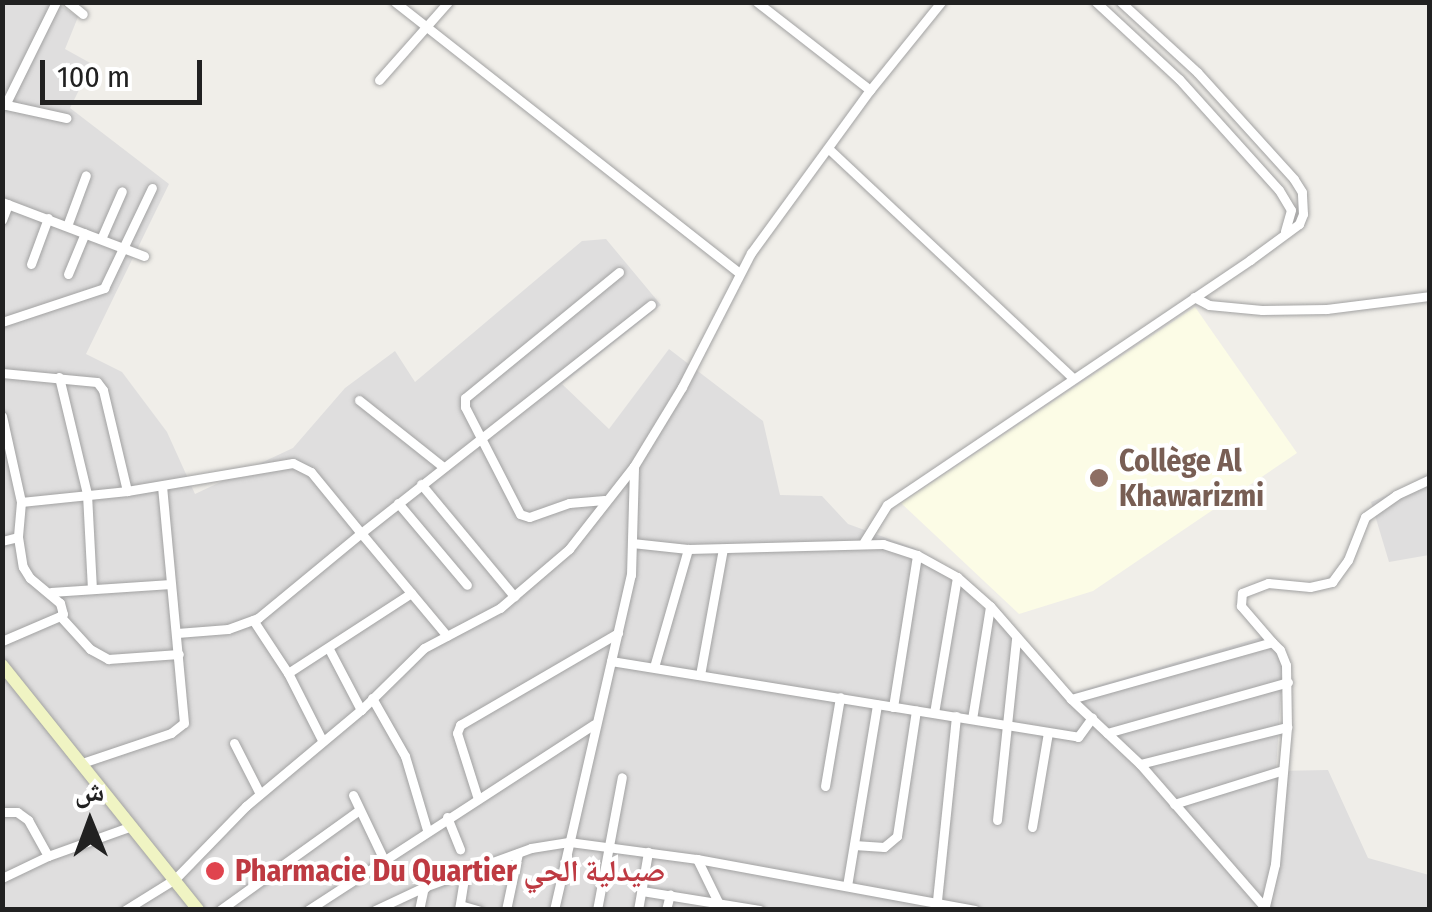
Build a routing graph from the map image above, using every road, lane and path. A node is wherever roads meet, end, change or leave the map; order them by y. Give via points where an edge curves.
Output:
1 (56, 2) edge
2 (68, 2) edge
3 (395, 2) edge
4 (448, 2) edge
5 (757, 2) edge
6 (941, 2) edge
7 (1096, 2) edge
8 (1120, 2) edge
9 (83, 14) dead end
10 (429, 28) junction
11 (379, 80) dead end
12 (870, 90) junction
13 (4, 104) edge
14 (66, 118) dead end
15 (829, 149) junction
16 (86, 175) dead end
17 (152, 188) dead end
18 (122, 191) dead end
19 (5, 203) edge
20 (48, 218) junction
21 (2, 220) edge
22 (68, 226) junction
23 (84, 233) junction
24 (1283, 236) junction
25 (101, 239) junction
26 (120, 247) junction
27 (144, 256) dead end
28 (31, 264) dead end
29 (619, 272) dead end
30 (739, 273) junction
31 (68, 274) dead end
32 (1194, 296) junction
33 (1430, 296) edge
34 (651, 304) dead end
35 (2, 322) edge
36 (2, 373) edge
37 (59, 377) junction
38 (1072, 377) junction
39 (359, 400) dead end
40 (2, 416) edge
41 (482, 438) junction
42 (442, 466) junction
43 (634, 466) junction
44 (1430, 479) edge
45 (421, 484) junction
46 (162, 486) junction
47 (126, 492) junction
48 (87, 494) junction
49 (604, 500) junction
50 (21, 502) junction
51 (398, 503) junction
52 (362, 534) junction
53 (18, 537) junction
54 (2, 541) edge
55 (864, 542) junction
56 (632, 543) junction
57 (723, 548) junction
58 (688, 549) junction
59 (917, 555) junction
60 (957, 577) junction
61 (171, 584) junction
62 (467, 585) dead end
63 (92, 589) junction
64 (51, 592) junction
65 (411, 593) junction
66 (514, 596) junction
67 (990, 606) junction
68 (60, 616) junction
69 (253, 620) junction
70 (177, 633) junction
71 (618, 633) junction
72 (447, 636) junction
73 (1016, 639) junction
74 (2, 640) edge
75 (1272, 642) junction
76 (329, 649) junction
77 (179, 654) junction
78 (611, 660) junction
79 (2, 665) edge
80 (654, 668) junction
81 (288, 672) junction
82 (700, 675) junction
83 (1288, 682) junction
84 (840, 697) junction
85 (372, 698) junction
86 (1071, 699) junction
87 (876, 704) junction
88 (893, 707) junction
89 (361, 710) junction
90 (916, 710) junction
91 (934, 713) junction
92 (956, 716) junction
93 (1092, 718) junction
94 (972, 719) junction
95 (594, 724) junction
96 (1010, 726) junction
97 (1287, 728) junction
98 (1048, 732) junction
99 (1107, 732) junction
100 (322, 740) junction
101 (234, 743) dead end
102 (82, 763) junction
103 (1140, 764) junction
104 (1283, 770) junction
105 (622, 777) dead end
106 (825, 786) dead end
107 (260, 794) junction
108 (352, 794) dead end
109 (477, 796) junction
110 (1174, 804) junction
111 (358, 811) junction
112 (2, 812) edge
113 (447, 817) junction
114 (997, 820) dead end
115 (132, 826) junction
116 (1032, 827) dead end
117 (427, 830) junction
118 (569, 842) junction
119 (854, 845) junction
120 (610, 846) junction
121 (460, 850) dead end
122 (648, 852) junction
123 (518, 853) junction
124 (48, 856) junction
125 (697, 859) junction
126 (384, 860) junction
127 (465, 872) junction
128 (2, 878) edge
129 (175, 879) junction
130 (847, 886) junction
131 (424, 887) junction
132 (642, 892) junction
133 (670, 894) junction
134 (720, 906) edge
135 (936, 906) edge
136 (460, 907) edge
137 (1265, 909) edge
138 (125, 910) edge
139 (198, 910) edge
140 (220, 910) edge
141 (308, 910) edge
142 (375, 910) edge
143 (419, 910) edge
144 (478, 910) edge
145 (506, 910) edge
146 (554, 910) edge
147 (597, 910) edge
148 (638, 910) edge
149 (666, 910) edge
150 (759, 910) edge
151 (974, 910) edge

1 - 13 street
2 - 9 street
3 - 10 street
4 - 10 street
5 - 12 street
6 - 12 street
7 - 24 street via 1179,80 1279,190 1291,210
8 - 24 street via 1197,72 1294,179 1303,214
10 - 11 street
10 - 30 street
12 - 15 street
13 - 14 street
15 - 30 street
15 - 38 street
16 - 22 street
17 - 26 street
18 - 25 street
19 - 20 street
19 - 21 street
20 - 22 street
20 - 28 street
22 - 23 street
23 - 25 street
23 - 31 street
24 - 32 street
25 - 26 street
26 - 27 street
26 - 35 street via 108,285 99,292
29 - 41 street via 468,392 465,407
30 - 43 street
32 - 33 street via 1228,308 1278,310
32 - 38 street
34 - 41 street
36 - 37 street
37 - 47 street via 91,380 103,390
37 - 48 street
38 - 55 street via 887,505
39 - 42 street
40 - 50 street
41 - 42 street
41 - 49 street via 520,514 529,518 568,503
42 - 45 street
43 - 49 street
43 - 56 street
44 - 75 street via 1365,517 1332,582 1310,588 1268,583 1242,592 1240,606
45 - 51 street
45 - 66 street
46 - 47 street
46 - 52 street via 293,463 311,472
46 - 61 street
47 - 48 street
48 - 50 street
48 - 63 street
49 - 66 street via 569,549
50 - 53 street
51 - 52 street
51 - 62 street
52 - 65 street
52 - 69 street
53 - 54 street
53 - 64 street via 23,567
55 - 57 street
55 - 59 street
56 - 58 street
56 - 71 street
57 - 58 street
57 - 82 street
58 - 80 street
59 - 60 street
59 - 88 street
60 - 67 street
60 - 91 street
61 - 63 street
61 - 70 street
63 - 64 street
64 - 68 street via 64,608
65 - 72 street
65 - 76 street
66 - 72 street
67 - 73 street
67 - 94 street
68 - 74 street
68 - 77 street via 108,660
69 - 70 street
69 - 81 street
70 - 77 street
71 - 78 street
71 - 109 street via 460,725
72 - 85 street via 424,648
73 - 86 street
73 - 96 street
75 - 83 street
75 - 86 street
76 - 81 street
76 - 89 street
77 - 102 street via 184,724
78 - 80 street
78 - 95 street
79 - 102 main road
80 - 82 street
81 - 100 street
82 - 84 street
83 - 97 street
83 - 99 street
84 - 87 street
84 - 106 street
85 - 89 street
85 - 117 street via 406,756
86 - 93 street
87 - 88 street
87 - 119 street
88 - 90 street
89 - 100 street
90 - 91 street
90 - 119 street via 897,836 884,847
91 - 92 street
92 - 94 street
92 - 135 street
93 - 98 street via 1078,737
93 - 99 street
94 - 96 street
95 - 109 street
95 - 118 street
96 - 98 street
96 - 114 street
97 - 103 street
97 - 104 street
98 - 116 street
99 - 103 street
100 - 107 street
101 - 107 street
102 - 115 main road
103 - 110 street
104 - 110 street
104 - 137 street
105 - 120 street
107 - 129 street
108 - 111 street
109 - 113 street
110 - 137 street
111 - 126 street
111 - 140 street
112 - 124 street via 28,820
113 - 117 street
113 - 121 street
115 - 124 street
115 - 129 main road
117 - 126 street
118 - 120 street
118 - 123 street
118 - 146 street
119 - 130 street
120 - 122 street
120 - 147 street
122 - 125 street
122 - 132 street
123 - 127 street
123 - 145 street
124 - 128 street
125 - 130 street
125 - 134 street
126 - 141 street
127 - 131 street
127 - 136 street
129 - 138 street
129 - 139 main road
130 - 135 street
131 - 142 street
131 - 143 street
132 - 133 street
132 - 148 street
133 - 134 street
133 - 149 street
134 - 150 street
135 - 151 street
136 - 144 street

